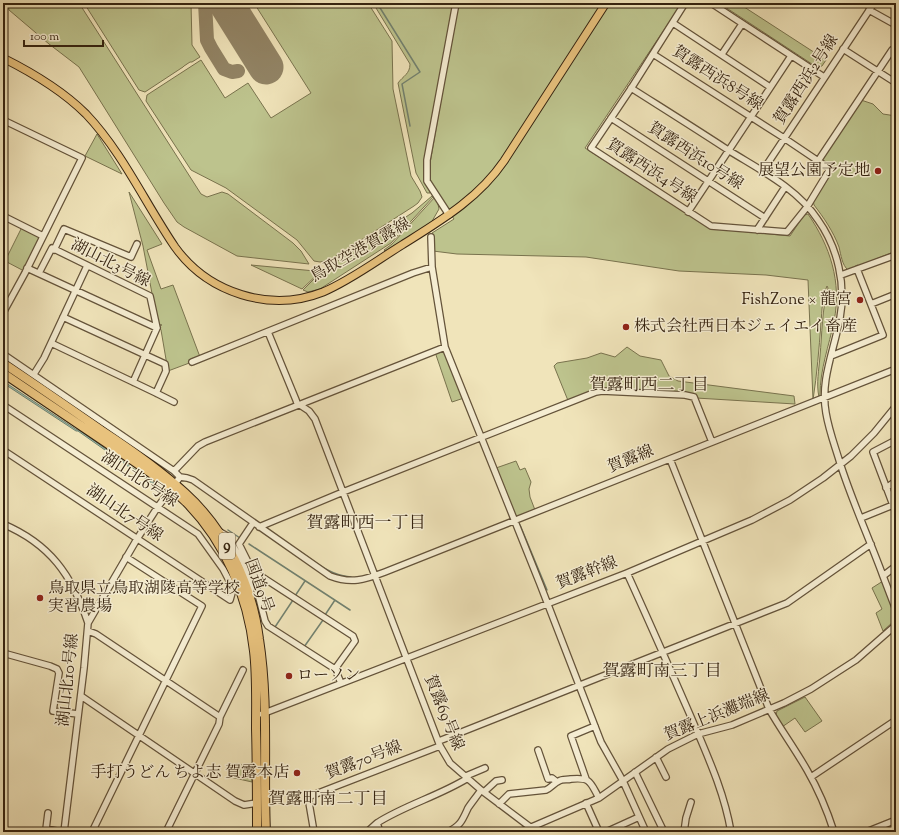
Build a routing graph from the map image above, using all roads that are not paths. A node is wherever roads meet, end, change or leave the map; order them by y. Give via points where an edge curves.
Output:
1 (456, 3) edge
2 (606, 3) edge
3 (686, 3) edge
4 (711, 3) edge
5 (874, 3) edge
6 (869, 10) junction
7 (673, 23) junction
8 (742, 24) junction
9 (896, 25) edge
10 (843, 49) junction
11 (896, 52) edge
12 (653, 54) junction
13 (722, 54) junction
14 (791, 56) junction
15 (3, 58) edge
16 (878, 72) junction
17 (824, 77) junction
18 (896, 83) edge
19 (770, 87) junction
20 (631, 88) junction
21 (751, 117) junction
22 (611, 118) junction
23 (3, 120) edge
24 (784, 138) junction
25 (729, 150) junction
26 (818, 161) junction
27 (762, 172) junction
28 (708, 182) junction
29 (785, 187) junction
30 (807, 207) junction
31 (688, 212) junction
32 (449, 215) junction
33 (3, 216) edge
34 (765, 218) junction
35 (757, 230) junction
36 (43, 236) junction
37 (431, 237) dead end
38 (136, 244) dead end
39 (54, 250) junction
40 (896, 254) edge
41 (87, 266) junction
42 (432, 267) junction
43 (27, 268) junction
44 (857, 269) junction
45 (39, 273) junction
46 (841, 275) junction
47 (75, 291) junction
48 (896, 294) edge
49 (871, 304) junction
50 (3, 313) edge
51 (63, 317) junction
52 (157, 328) junction
53 (268, 332) junction
54 (51, 343) junction
55 (445, 347) junction
56 (3, 354) edge
57 (145, 355) junction
58 (831, 356) junction
59 (192, 362) dead end
60 (3, 363) edge
61 (896, 369) edge
62 (3, 373) edge
63 (34, 374) junction
64 (133, 382) junction
65 (156, 393) junction
66 (824, 398) junction
67 (174, 402) dead end
68 (301, 404) junction
69 (3, 405) edge
70 (896, 406) edge
71 (481, 438) junction
72 (896, 440) edge
73 (712, 442) junction
74 (3, 450) edge
75 (670, 459) junction
76 (841, 464) junction
77 (174, 471) junction
78 (896, 481) edge
79 (175, 483) junction
80 (886, 488) junction
81 (343, 492) junction
82 (893, 505) junction
83 (157, 508) junction
84 (896, 513) edge
85 (861, 518) junction
86 (514, 521) junction
87 (253, 523) junction
88 (3, 524) edge
89 (259, 527) junction
90 (218, 531) junction
91 (137, 539) junction
92 (703, 541) junction
93 (871, 544) junction
94 (240, 551) junction
95 (126, 557) junction
96 (896, 566) edge
97 (249, 571) junction
98 (627, 573) junction
99 (376, 576) junction
100 (883, 576) junction
101 (230, 600) joint
102 (251, 601) junction
103 (547, 603) junction
104 (896, 610) edge
105 (88, 622) junction
106 (736, 623) junction
107 (896, 625) edge
108 (88, 631) junction
109 (663, 652) junction
110 (3, 653) edge
111 (407, 658) junction
112 (335, 669) junction
113 (244, 670) dead end
114 (165, 681) junction
115 (341, 683) junction
116 (579, 686) junction
117 (81, 696) junction
118 (769, 709) junction
119 (265, 713) junction
120 (78, 714) junction
121 (256, 716) junction
122 (220, 717) junction
123 (896, 720) edge
124 (595, 726) junction
125 (698, 734) junction
126 (139, 735) junction
127 (440, 743) junction
128 (538, 750) dead end
129 (656, 757) junction
130 (485, 768) dead end
131 (636, 772) junction
132 (194, 773) junction
133 (467, 777) junction
134 (666, 777) dead end
135 (811, 777) junction
136 (586, 779) junction
137 (502, 780) dead end
138 (623, 781) junction
139 (557, 782) junction
140 (483, 791) junction
141 (598, 798) junction
142 (691, 802) dead end
143 (257, 803) junction
144 (586, 803) junction
145 (499, 804) junction
146 (48, 812) dead end
147 (639, 817) junction
148 (896, 820) edge
149 (377, 823) junction
150 (533, 828) edge
151 (63, 832) edge
152 (92, 832) edge
153 (166, 832) edge
154 (257, 832) edge
155 (266, 832) edge
156 (314, 832) edge
157 (367, 832) edge
158 (380, 832) edge
159 (448, 832) edge
160 (520, 832) edge
161 (600, 832) edge
162 (606, 832) edge
163 (646, 832) edge
164 (664, 832) edge
165 (684, 832) edge
166 (731, 832) edge
167 (834, 832) edge
168 (866, 832) edge

1 - 32 street via 427,174 428,182
2 - 32 main road, 鳥取空港賀露線 via 500,168 475,195
3 - 7 street, 賀露西浜4号線
4 - 8 street
5 - 6 street, 賀露西浜2号線
6 - 9 street
6 - 10 street, 賀露西浜2号線
7 - 12 street, 賀露西浜4号線
7 - 13 street
8 - 13 street
8 - 14 street
10 - 16 street
10 - 17 street, 賀露西浜2号線
11 - 16 street via 892,50
12 - 20 street, 賀露西浜4号線
12 - 21 street, 賀露西浜8号線
13 - 19 street
14 - 17 street
14 - 19 street
15 - 32 main road, 鳥取空港賀露線 via 50,84 86,115 111,146 182,257 204,277 237,294 270,300 317,294 345,281
16 - 18 street
16 - 26 street
17 - 24 street, 賀露西浜2号線
19 - 21 street
20 - 22 street, 賀露西浜4号線
20 - 25 street
21 - 24 street, 賀露西浜8号線
21 - 25 street
22 - 28 street, 賀露西浜10号線
22 - 31 street, 賀露西浜4号線 via 591,148
23 - 36 street via 82,158
24 - 26 street, 賀露西浜8号線
24 - 27 street, 賀露西浜2号線
25 - 27 street
25 - 28 street
26 - 30 street, 賀露西浜8号線 via 830,169
27 - 29 street
28 - 31 street
28 - 34 street, 賀露西浜10号線
29 - 30 street
29 - 34 street
30 - 35 street, 賀露西浜4号線 via 787,232
30 - 46 street via 829,239
31 - 35 street, 賀露西浜4号線 via 711,226
33 - 36 street
34 - 35 street
36 - 43 street
37 - 42 street
38 - 39 street via 131,257 64,229
39 - 41 street, 湖山北3号線
39 - 45 street, 湖山北3号線 via 52,248
40 - 44 street
41 - 47 street
41 - 52 street, 湖山北3号線 via 150,296
42 - 53 street
42 - 55 street
43 - 45 street
43 - 50 street
44 - 46 street
44 - 49 street
45 - 47 street
46 - 58 street via 840,318
47 - 51 street
47 - 52 street
48 - 49 street
49 - 58 street via 883,336
51 - 54 street
51 - 57 street
52 - 57 street
53 - 59 street
53 - 68 street, 賀露69号線 via 297,403
54 - 63 street
54 - 64 street
55 - 68 street
55 - 71 street
56 - 63 street
57 - 64 street
57 - 65 street via 164,364 166,371
58 - 66 street
60 - 79 highway, 国道9号 / 9
61 - 66 street, 賀露線
62 - 79 highway, 国道9号 / 9 via 136,463
63 - 77 street
64 - 65 street
65 - 67 street
66 - 73 street, 賀露線
66 - 76 street via 830,435
68 - 77 street via 205,442
68 - 81 street, 賀露69号線 via 315,419
69 - 83 street, 湖山北6号線
70 - 76 street, 賀露幹線 via 874,433
71 - 73 street via 602,391 694,397
71 - 81 street
71 - 86 street
72 - 80 street via 873,452
73 - 75 street, 賀露線
74 - 91 street, 湖山北7号線
75 - 86 street, 賀露線
75 - 92 street
76 - 85 street
76 - 92 street, 賀露幹線 via 790,500
77 - 79 street
78 - 80 street
79 - 83 street, 湖山北10号線
79 - 87 street, 賀露線 via 187,478 193,480
79 - 90 highway, 国道9号 / 9 via 200,507
79 - 121 highway, 国道9号 / 9 via 225,556 238,584 248,615 253,643
80 - 82 street
81 - 89 street
81 - 99 street, 賀露69号線
82 - 84 street
82 - 85 street
83 - 91 street, 湖山北10号線
83 - 101 street, 湖山北6号線 via 198,534 232,586
85 - 93 street
86 - 99 street, 賀露線
86 - 103 street
87 - 89 street, 賀露線
87 - 94 street via 239,544
88 - 105 street via 32,540 54,559 71,581
89 - 99 street, 賀露線 via 330,576 349,581
90 - 94 street via 227,536
90 - 102 highway, 国道9号 / 9 via 236,563
91 - 95 street, 湖山北10号線
91 - 101 street, 湖山北7号線
92 - 98 street, 賀露幹線
92 - 106 street
93 - 100 street
93 - 106 street via 793,600
94 - 97 street
95 - 105 street, 湖山北10号線
95 - 114 street via 202,606
96 - 100 street
97 - 102 street
97 - 112 street via 268,626
97 - 112 street via 353,636 355,641
98 - 103 street, 賀露幹線
98 - 109 street
99 - 111 street, 賀露69号線
100 - 104 street
102 - 119 highway, 国道9号 / 9 via 261,647
103 - 111 street, 賀露幹線
103 - 116 street
105 - 108 street, 湖山北10号線
106 - 109 street
106 - 118 street
107 - 118 street, 賀露上浜灘端線 via 856,660 811,689
108 - 114 street
108 - 117 street, 湖山北10号線
109 - 116 street
109 - 125 street
110 - 120 street via 57,669 59,673 53,711
111 - 115 street, 賀露幹線
111 - 127 street, 賀露69号線
112 - 115 street
113 - 122 street
114 - 122 street
114 - 126 street
115 - 119 street, 賀露幹線
116 - 124 street
116 - 127 street
117 - 120 street, 湖山北10号線
117 - 126 street
118 - 125 street, 賀露上浜灘端線 via 732,725
118 - 135 street
119 - 121 street, 賀露幹線
119 - 155 highway, 国道9号 / 9
120 - 151 street, 湖山北10号線
121 - 143 highway, 国道9号 / 9
122 - 132 street via 219,724
123 - 135 street
124 - 136 street via 571,736
124 - 138 street
125 - 129 street, 賀露上浜灘端線
125 - 166 street via 718,782
126 - 132 street
126 - 152 street
127 - 133 street, 賀露69号線 via 450,763
127 - 156 street, 賀露70号線 via 308,797
128 - 139 street via 548,779 552,778
129 - 131 street, 賀露上浜灘端線
129 - 134 street
130 - 133 street
131 - 138 street, 賀露上浜灘端線
131 - 164 street
132 - 143 street via 239,804
132 - 153 street
133 - 140 street, 賀露69号線
133 - 149 street via 451,789
135 - 167 street via 827,810
136 - 139 street
136 - 141 street
137 - 140 street via 496,781
138 - 141 street, 賀露上浜灘端線
138 - 147 street
139 - 145 street via 548,789 509,794
140 - 145 street, 賀露69号線
140 - 159 street via 469,807 458,827
141 - 144 street, 賀露上浜灘端線
142 - 165 street
143 - 154 highway, 国道9号 / 9
144 - 150 street, 賀露上浜灘端線
144 - 161 street
145 - 150 street, 賀露69号線
146 - 151 street via 46,829
147 - 162 street
147 - 163 street
148 - 168 street
149 - 157 street
149 - 158 street
150 - 160 street, 賀露上浜灘端線

